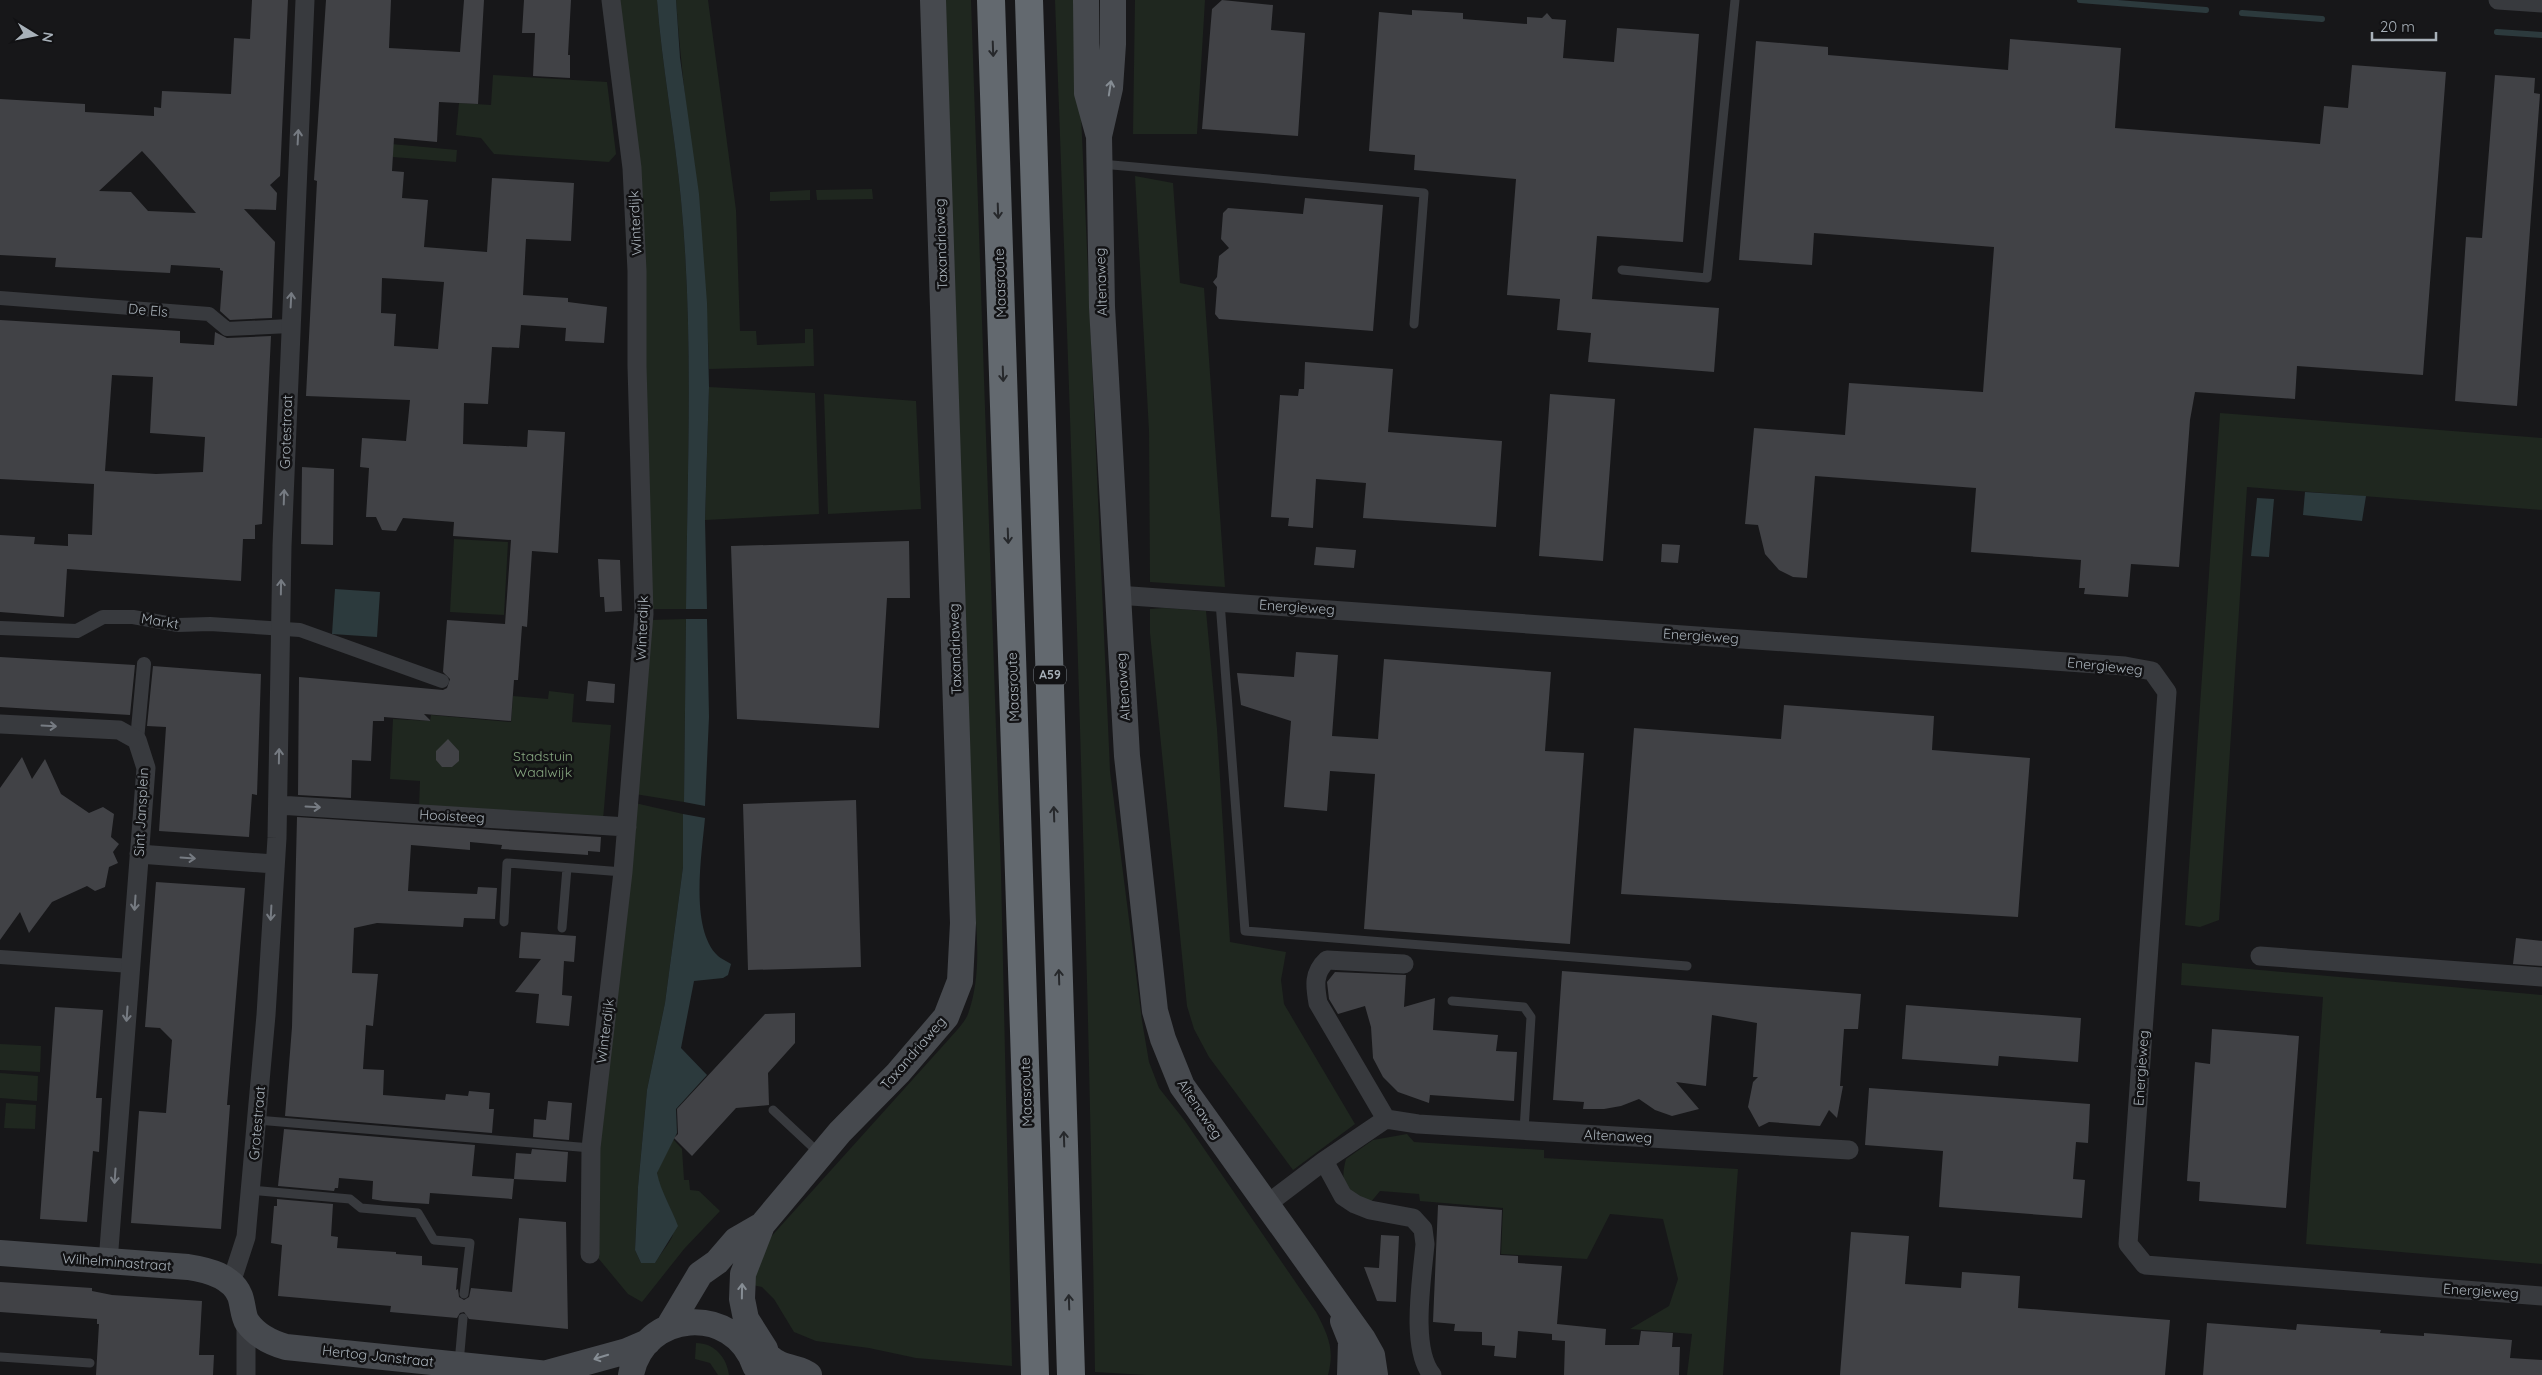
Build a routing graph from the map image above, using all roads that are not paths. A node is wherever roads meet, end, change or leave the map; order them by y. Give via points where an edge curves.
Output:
1 (305, 0) edge
2 (611, 0) edge
3 (933, 0) edge
4 (991, 0) edge
5 (1029, 0) edge
6 (1086, 0) edge
7 (1113, 0) edge
8 (1735, 0) edge
9 (2498, 0) edge
10 (2542, 3) edge
11 (1099, 136) junction
12 (1099, 164) junction
13 (1622, 270) dead end
14 (0, 298) edge
15 (1414, 324) dead end
16 (290, 326) junction
17 (1117, 595) junction
18 (1220, 602) junction
19 (0, 628) edge
20 (281, 628) junction
21 (144, 664) dead end
22 (442, 680) dead end
23 (0, 724) edge
24 (137, 740) junction
25 (278, 805) junction
26 (627, 827) junction
27 (139, 854) junction
28 (274, 864) junction
29 (567, 868) junction
30 (623, 872) junction
31 (504, 922) dead end
32 (562, 928) dead end
33 (2260, 956) dead end
34 (0, 957) edge
35 (1404, 964) dead end
36 (131, 966) junction
37 (1686, 966) dead end
38 (2542, 977) edge
39 (1452, 1001) dead end
40 (773, 1110) dead end
41 (1386, 1119) junction
42 (257, 1120) junction
43 (1524, 1130) junction
44 (591, 1148) junction
45 (1849, 1150) dead end
46 (821, 1155) junction
47 (1324, 1161) junction
48 (250, 1190) junction
49 (1266, 1205) junction
50 (762, 1225) junction
51 (0, 1253) edge
52 (590, 1254) dead end
53 (108, 1262) junction
54 (231, 1284) junction
55 (464, 1294) dead end
56 (2542, 1296) edge
57 (1335, 1302) junction
58 (462, 1318) dead end
59 (246, 1321) junction
60 (679, 1324) junction
61 (648, 1342) junction
62 (0, 1357) edge
63 (90, 1363) dead end
64 (762, 1363) edge
65 (1070, 1363) edge
66 (458, 1364) junction
67 (552, 1374) edge
68 (246, 1375) edge
69 (631, 1375) edge
70 (649, 1375) edge
71 (809, 1375) edge
72 (1035, 1375) edge
73 (1350, 1375) edge
74 (1375, 1375) edge
75 (1432, 1375) edge

16 -> 1 street, Grotestraat via 289,222
2 - 26 street, Winterdijk via 628,122 637,272 644,614
3 - 46 main road, Taxandriaweg via 963,914 960,981 946,1017 925,1044
4 -> 72 highway, Maasroute / A59
65 -> 5 highway, A59
6 - 11 main road, Altenaweg via 1087,92
11 -> 7 main road, Altenaweg via 1110,88
8 - 13 lane via 1707,278
9 - 10 street
11 - 12 main road, Altenaweg
12 - 15 lane via 1424,193
12 - 17 main road, Altenaweg via 1102,307
14 - 16 street, De Els via 209,314 227,329
20 -> 16 street, Grotestraat
17 - 18 street, Energieweg
17 - 49 main road, Altenaweg via 1127,756 1156,1011 1166,1048 1182,1086
18 - 37 lane via 1245,931
18 - 56 street, Energieweg via 2115,665 2152,671 2167,692 2128,1244 2145,1265
19 - 20 street, Markt via 77,631 103,616 133,617 178,625
20 - 22 street, Markt via 300,630
25 -> 20 street, Grotestraat
21 - 24 street
23 -> 24 street via 118,730
24 - 27 street, Sint Jansplein via 146,768
25 -> 26 street, Hooisteeg
25 - 28 street, Grotestraat
26 - 30 street, Winterdijk
27 -> 28 street
27 -> 36 street, Sint Jansplein
28 -> 42 street, Grotestraat
29 - 30 lane
29 - 31 lane via 507,863
29 - 32 lane
30 - 44 street, Winterdijk
33 - 38 street
34 - 36 street
35 - 41 street via 1326,960 1319,968 1315,985 1318,1003
36 -> 53 street, Sint Jansplein
39 - 43 lane via 1524,1007 1531,1017
40 - 46 lane
41 - 43 street, Altenaweg
41 - 47 street
42 - 44 lane
42 - 48 street, Grotestraat
43 - 45 street, Altenaweg
44 - 52 street, Winterdijk
46 - 50 main road, Taxandriaweg
47 - 49 street
47 - 75 street via 1343,1196 1355,1204 1413,1218 1423,1229 1419,1342 1424,1365
48 - 54 street, Grotestraat via 246,1237
48 - 55 lane via 350,1199 361,1208 418,1213 434,1240 470,1243
49 - 57 main road, Altenaweg
50 - 60 main road, Taxandriaweg via 736,1240 717,1262 712,1279
64 -> 50 main road, Taxandriaweg via 746,1319 742,1288 745,1267
51 - 53 main road, Wilhelminastraat
53 - 54 main road, Wilhelminastraat via 209,1270
54 - 59 main road via 240,1295
57 - 73 main road, Altenaweg via 1351,1341
57 - 74 main road, Altenaweg via 1368,1347
58 - 66 lane
59 - 66 main road, Hertog Janstraat via 267,1339 286,1346
59 - 68 street
60 - 61 main road
60 - 64 main road via 704,1323 724,1330
60 - 70 main road, Taxandriaweg via 676,1342 658,1357
61 -> 67 main road, Hertog Janstraat
61 - 69 main road via 637,1356
62 - 63 lane
64 - 71 main road
66 - 67 main road, Hertog Janstraat

